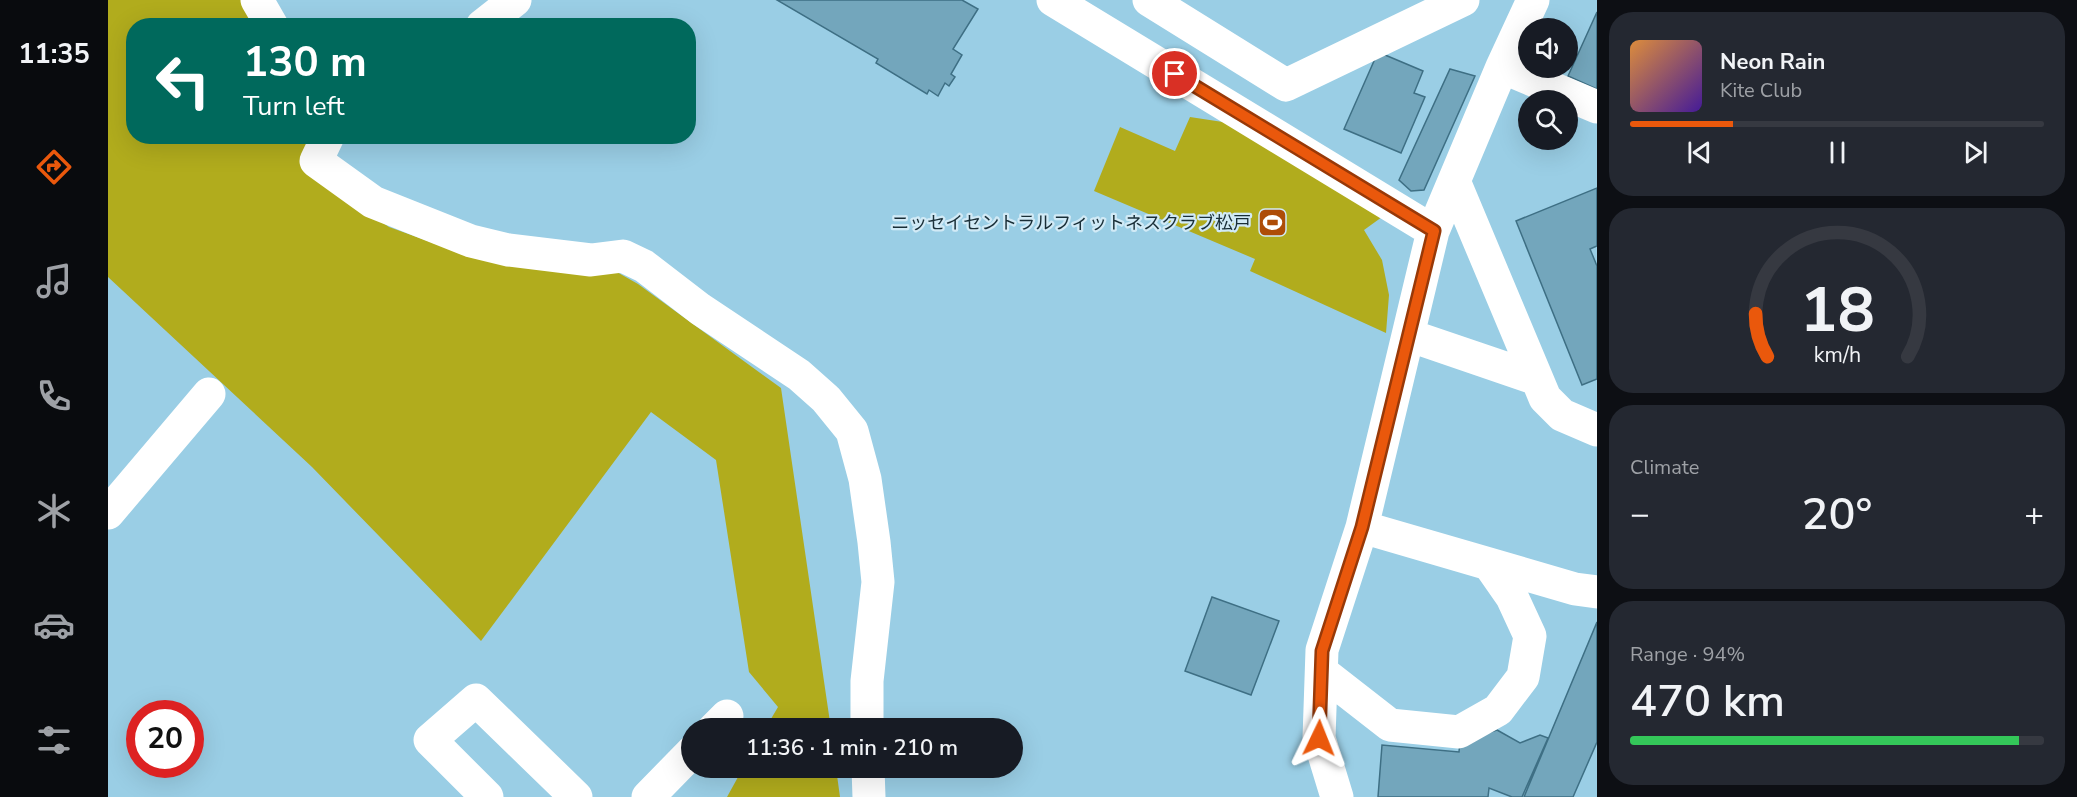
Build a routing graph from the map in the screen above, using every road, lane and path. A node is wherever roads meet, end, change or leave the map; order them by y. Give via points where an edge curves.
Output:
1 (257, 0) edge
2 (514, 0) edge
3 (1053, 0) edge
4 (1462, 0) edge
5 (1533, 0) edge
6 (1169, 5) edge
7 (267, 18) edge
8 (492, 18) edge
9 (1502, 67) junction
10 (1597, 107) edge
11 (324, 144) edge
12 (1454, 181) junction
13 (1434, 231) junction
14 (1408, 335) junction
15 (1537, 379) junction
16 (209, 394) dead end
17 (1597, 430) edge
18 (108, 513) edge
19 (1362, 527) junction
20 (1489, 564) junction
21 (1597, 592) edge
22 (1322, 672) junction
23 (867, 718) edge
24 (681, 763) edge
25 (868, 778) edge
26 (487, 797) edge
27 (576, 797) edge
28 (648, 797) edge
29 (869, 797) edge
30 (1337, 797) edge

1 - 7 street
2 - 8 street
3 - 13 street
4 - 6 street via 1286,85
5 - 9 street
9 - 10 street
9 - 12 street
11 - 23 street via 316,161 373,202 471,241 591,260 623,256 644,266 799,375 826,399 852,431 865,479 874,542 878,582
12 - 13 street
12 - 15 street
13 - 14 street
14 - 15 street
14 - 19 street
15 - 17 street via 1545,398 1562,415
16 - 18 street
19 - 20 street
19 - 22 street via 1322,651
20 - 21 street
20 - 22 street via 1512,597 1530,636 1523,677 1498,710 1459,732 1390,725
22 - 30 street via 1319,738
24 - 28 street
25 - 29 street
26 - 27 street via 430,740 476,700

